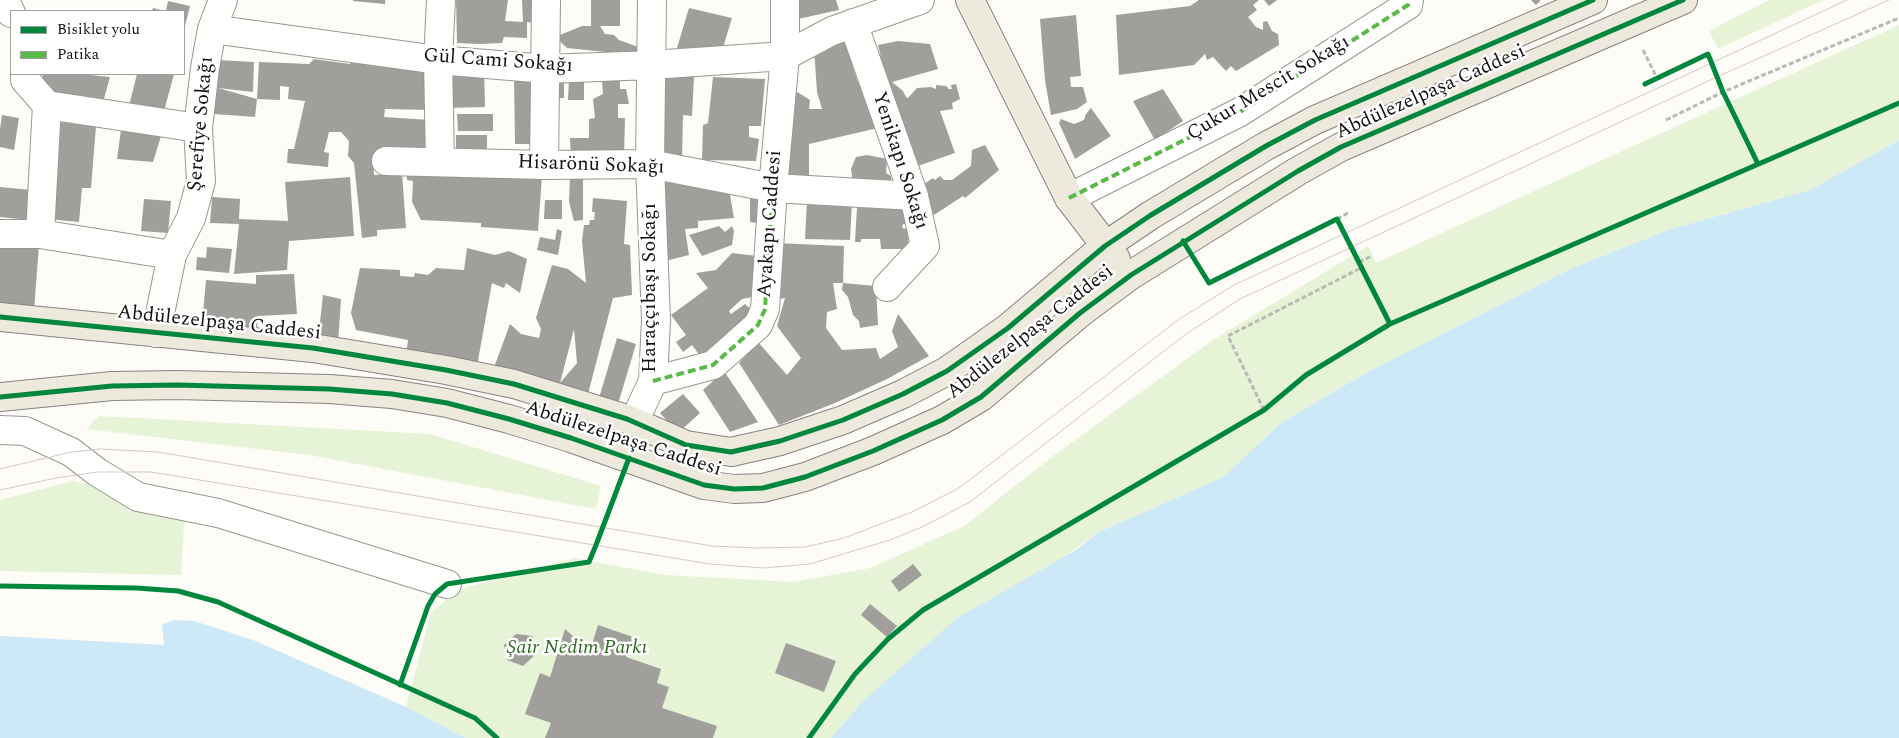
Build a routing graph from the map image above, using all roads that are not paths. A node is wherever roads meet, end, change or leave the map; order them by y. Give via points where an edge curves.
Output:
1 (223, 0) edge
2 (441, 0) edge
3 (546, 0) edge
4 (652, 0) edge
5 (785, 0) edge
6 (920, 0) edge
7 (970, 0) edge
8 (1409, 0) edge
9 (1683, 0) edge
10 (1589, 1) edge
11 (852, 23) junction
12 (212, 29) junction
13 (785, 56) junction
14 (438, 60) junction
15 (651, 65) junction
16 (547, 69) junction
17 (25, 77) edge
18 (47, 105) junction
19 (198, 128) junction
20 (386, 161) dead end
21 (440, 162) junction
22 (650, 164) junction
23 (544, 165) junction
24 (773, 188) junction
25 (914, 196) junction
26 (1069, 198) junction
27 (0, 234) edge
28 (40, 234) junction
29 (1105, 246) junction
30 (172, 255) junction
31 (1131, 275) junction
32 (886, 287) dead end
33 (0, 317) edge
34 (156, 333) junction
35 (653, 381) junction
36 (0, 396) edge
37 (634, 422) junction
38 (0, 430) edge
39 (447, 584) road end

1 - 12 street, Şerefiye Sokağı
2 - 14 street
3 - 16 street
4 - 15 street, Haraççıbaşı Sokağı
5 - 13 street, Ayakapı Caddesi
6 - 11 street
7 - 26 main road
8 - 26 street, Çukur Mescit Sokağı via 1408,5 1240,112
9 - 31 main road, Abdülezelpaşa Caddesi via 1341,147
10 - 29 main road, Abdülezelpaşa Caddesi via 1315,120 1208,180
11 - 13 street
11 - 25 street, Yenikapı Sokağı
12 - 14 street, Gül Cami Sokağı
12 - 19 street, Şerefiye Sokağı
13 - 15 street, Gül Cami Sokağı
13 - 24 street, Ayakapı Caddesi
14 - 16 street, Gül Cami Sokağı
14 - 21 street
15 - 16 street, Gül Cami Sokağı
15 - 22 street, Haraççıbaşı Sokağı
16 - 23 street
17 - 18 street
18 - 19 street
18 - 28 street
19 - 30 street, Şerefiye Sokağı via 202,181 191,218
20 - 21 street, Hisarönü Sokağı
21 - 23 street, Hisarönü Sokağı
22 - 23 street, Hisarönü Sokağı
22 - 24 street, Hisarönü Sokağı
22 - 35 street, Haraççıbaşı Sokağı via 656,320
24 - 25 street, Hisarönü Sokağı
24 - 35 street, Ayakapı Caddesi via 765,309 758,325 712,365
25 - 32 street, Yenikapı Sokağı via 925,246
26 - 29 main road
27 - 28 street
28 - 30 street
29 - 31 main road
29 - 37 main road, Abdülezelpaşa Caddesi via 1008,328 948,370 843,420 780,441 730,452 686,445
30 - 34 street, Şerefiye Sokağı
31 - 36 main road, Abdülezelpaşa Caddesi via 980,397 942,420 805,477 763,488 704,485 510,419 447,403 392,394 329,389 112,386
33 - 34 main road, Abdülezelpaşa Caddesi
34 - 37 main road, Abdülezelpaşa Caddesi via 313,348 446,370 514,384
35 - 37 street, Haraççıbaşı Sokağı
38 - 39 street via 25,431 71,452 138,497 218,513

